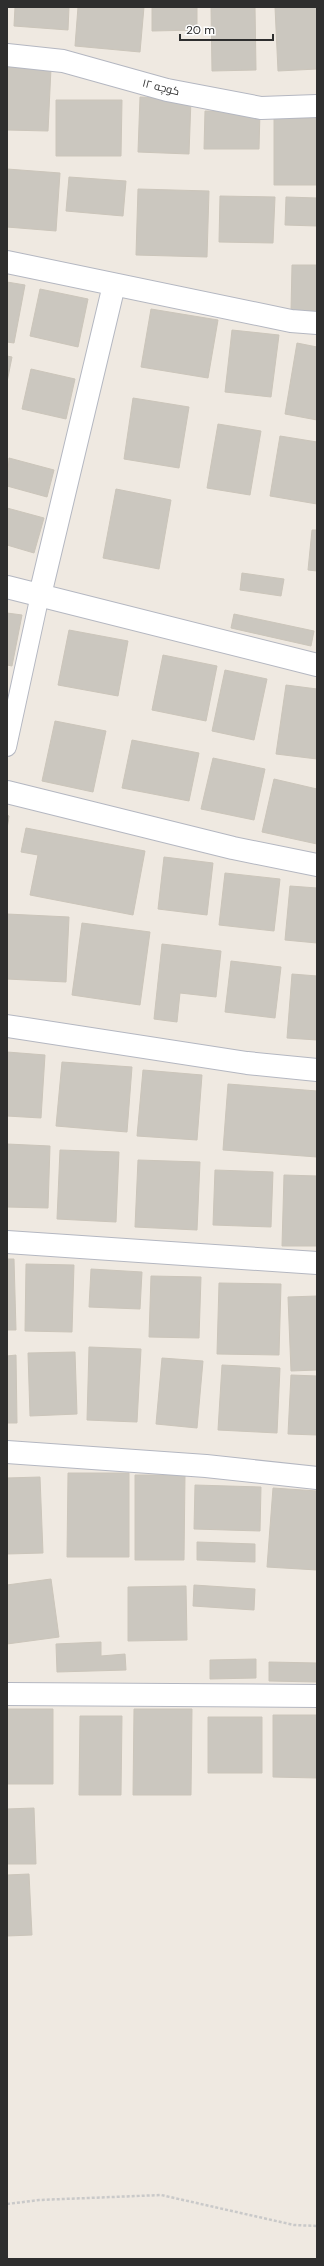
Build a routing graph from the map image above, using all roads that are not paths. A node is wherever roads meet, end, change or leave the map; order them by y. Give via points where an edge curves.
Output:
1 (7, 54) edge
2 (317, 106) edge
3 (7, 262) edge
4 (114, 285) junction
5 (317, 323) edge
6 (7, 587) edge
7 (40, 595) junction
8 (317, 665) edge
9 (7, 747) edge
10 (7, 792) edge
11 (317, 865) edge
12 (7, 1026) edge
13 (317, 1070) edge
14 (7, 1242) edge
15 (317, 1263) edge
16 (7, 1452) edge
17 (317, 1478) edge
18 (7, 1694) edge
19 (317, 1696) edge

1 - 2 street, کوچه ۱۲ via 63,61 167,90 261,108
3 - 4 street
4 - 5 street via 291,321
4 - 7 street
6 - 7 street
7 - 8 street
7 - 9 lane
10 - 11 street via 233,848
12 - 13 street via 247,1063
14 - 15 street
16 - 17 street via 206,1466
18 - 19 street

